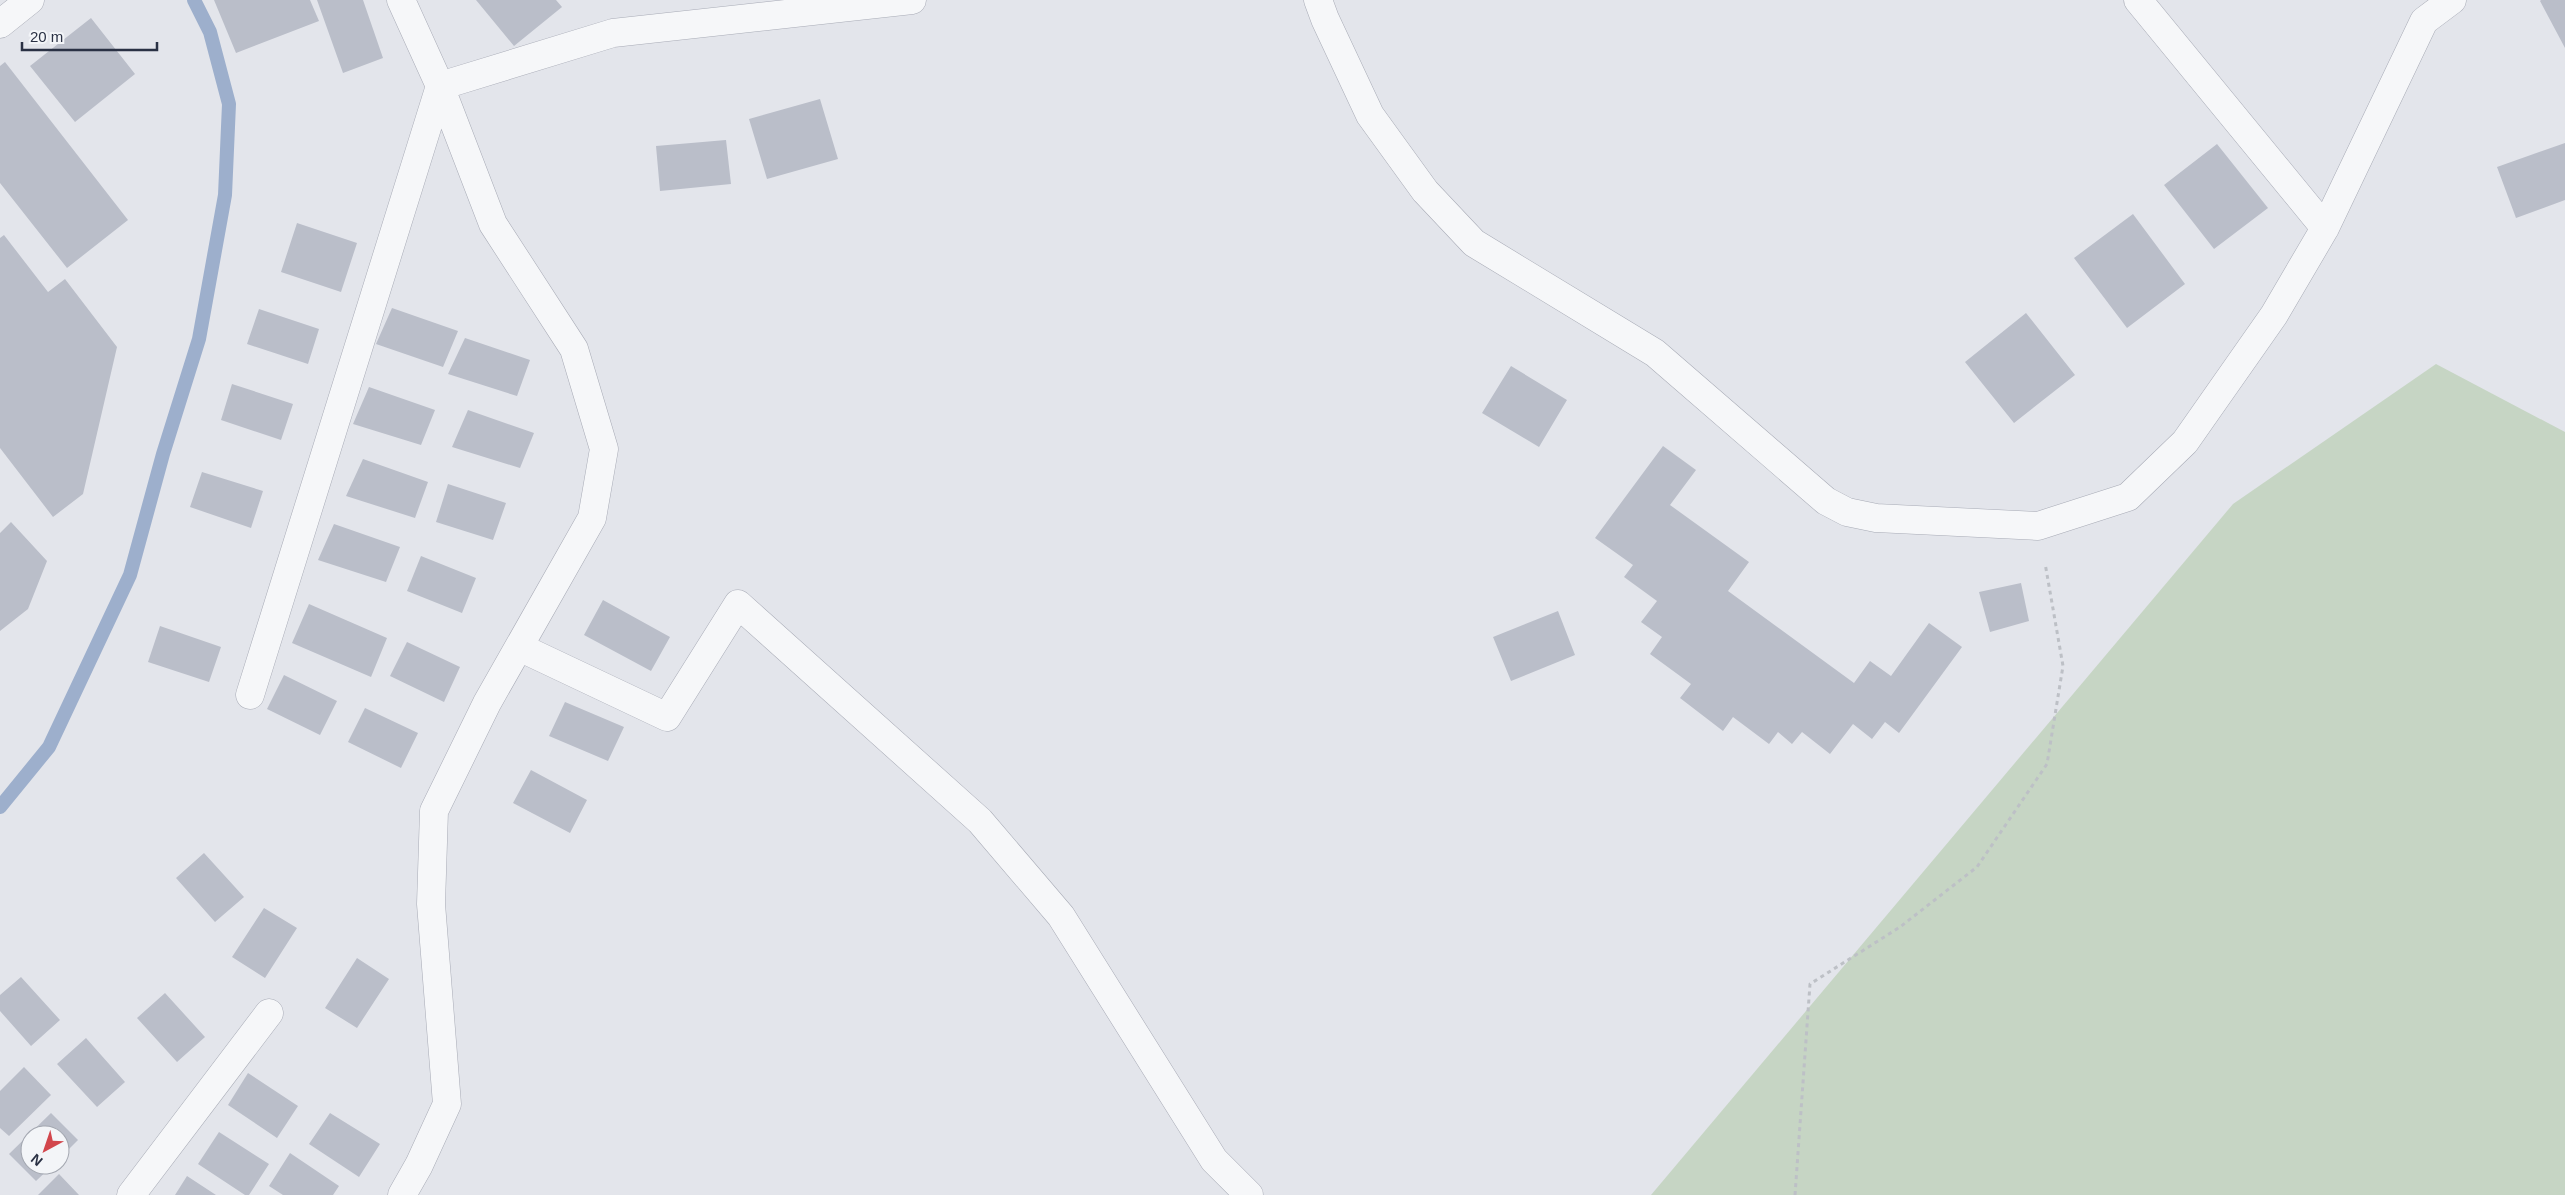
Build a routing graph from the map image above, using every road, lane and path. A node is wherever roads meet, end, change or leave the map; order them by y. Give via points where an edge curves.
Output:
1 (30, 0) edge
2 (401, 0) edge
3 (912, 0) edge
4 (1318, 0) edge
5 (2138, 0) edge
6 (2452, 0) edge
7 (0, 24) edge
8 (440, 86) junction
9 (2325, 228) junction
10 (2038, 526) junction
11 (519, 647) junction
12 (250, 695) dead end
13 (269, 1013) dead end
14 (131, 1195) edge
15 (402, 1195) edge
16 (1249, 1195) edge
17 (1795, 1195) edge

1 - 7 street
2 - 8 street
3 - 8 street via 613,33
4 - 10 street via 1370,115 1425,190 1474,243 1655,353 1826,501 1846,512 1876,518
5 - 9 street
6 - 9 street via 2424,21
8 - 11 street via 493,224 574,349 604,449 592,518
8 - 12 street
9 - 10 street via 2274,315 2185,442 2128,497
10 - 17 path via 2063,666 2047,764 1977,867 1900,928 1810,984
11 - 15 street via 487,703 434,811 431,904 447,1104
11 - 16 street via 667,717 738,604 980,821 1061,916 1214,1160
13 - 14 street

